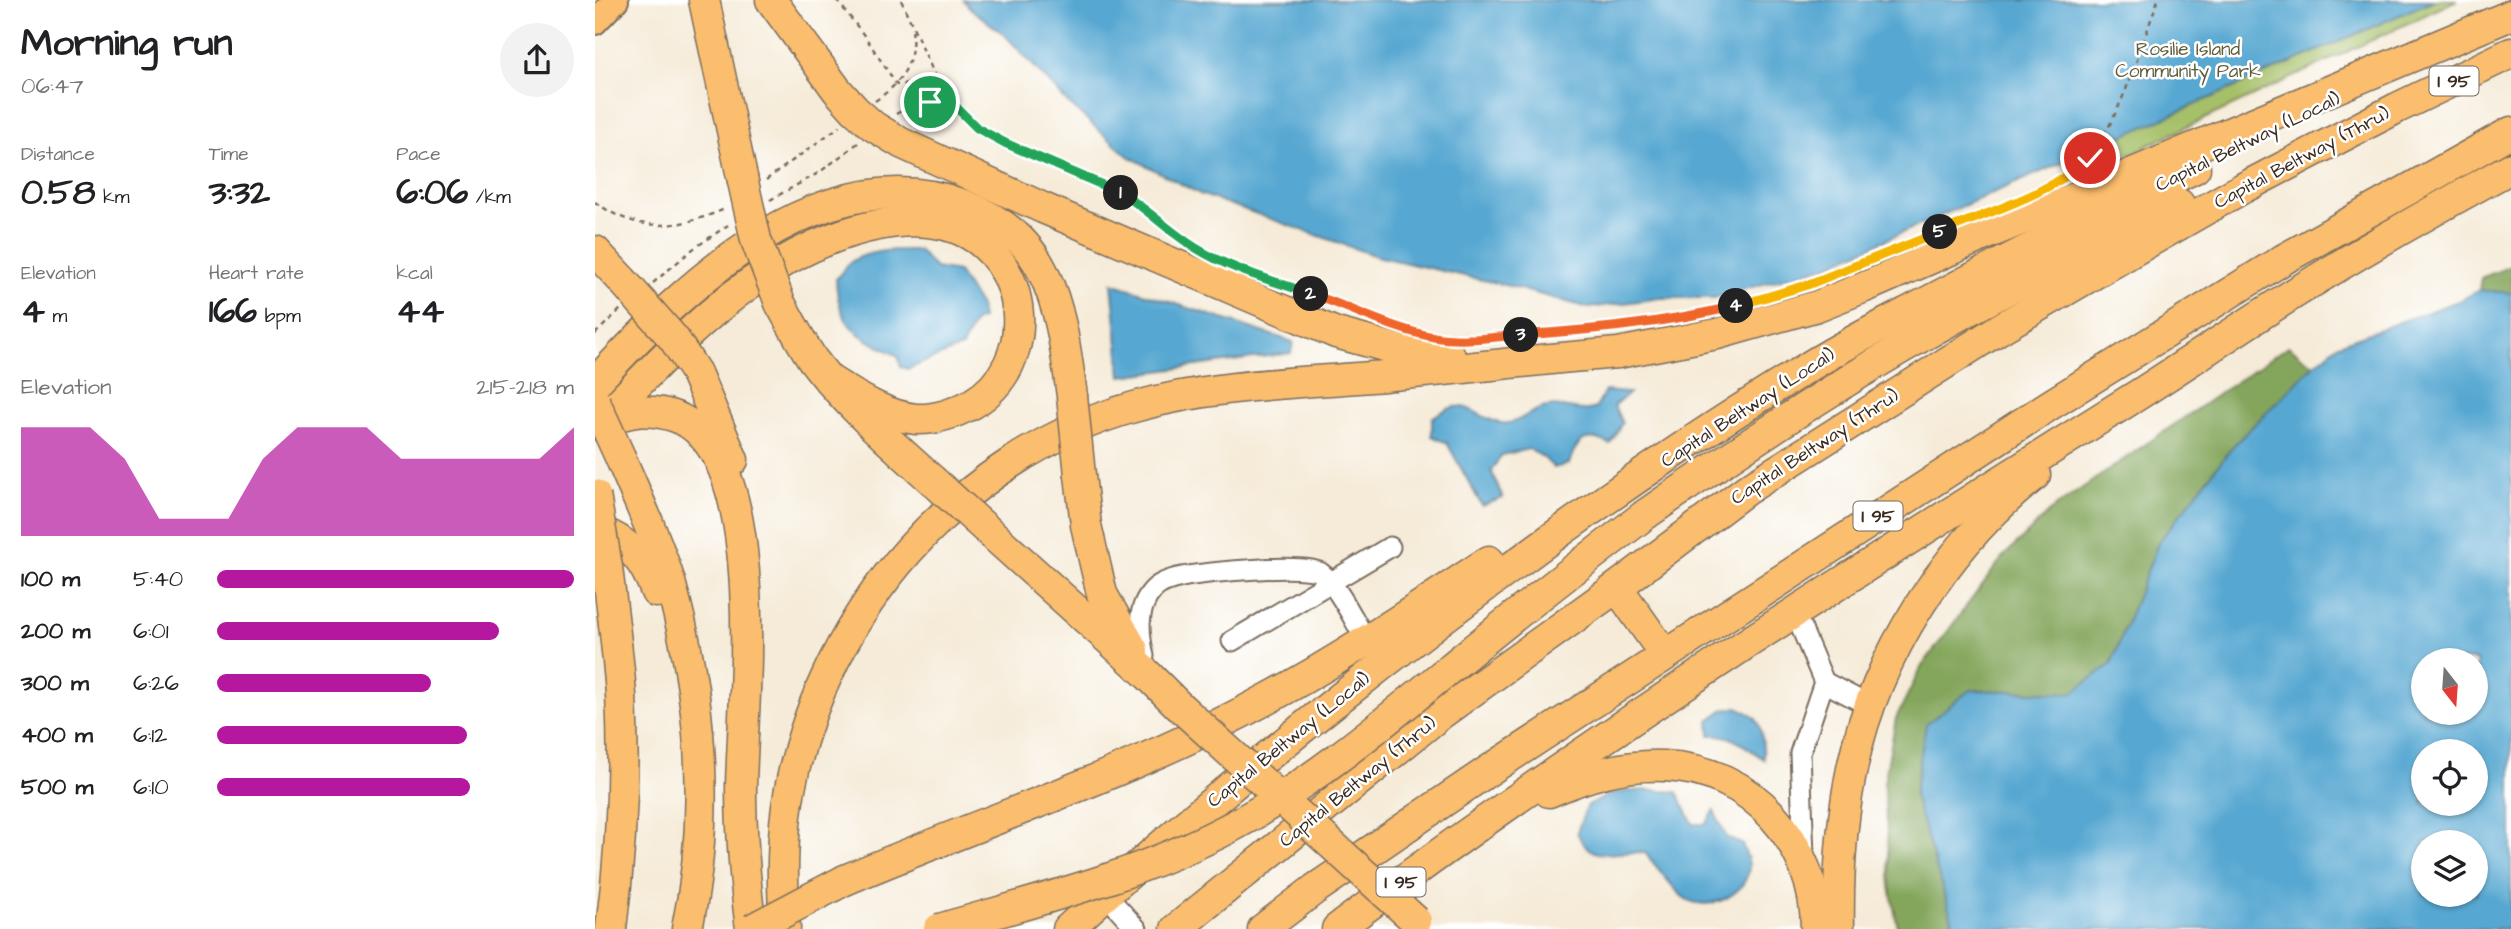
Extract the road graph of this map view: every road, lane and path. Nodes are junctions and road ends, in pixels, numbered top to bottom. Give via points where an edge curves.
1 (616, 0) edge
2 (704, 0) edge
3 (771, 0) edge
4 (837, 0) edge
5 (901, 0) edge
6 (2158, 0) edge
7 (2511, 16) edge
8 (912, 21) junction
9 (595, 22) edge
10 (2511, 53) edge
11 (897, 85) junction
12 (940, 87) junction
13 (950, 101) junction
14 (870, 104) dead end
15 (2397, 108) junction
16 (896, 114) dead end
17 (2511, 132) edge
18 (860, 141) dead end
19 (2511, 168) edge
20 (2065, 179) dead end
21 (763, 203) dead end
22 (1043, 208) junction
23 (734, 221) dead end
24 (595, 251) edge
25 (1206, 254) dead end
26 (1275, 281) dead end
27 (631, 291) junction
28 (1654, 322) dead end
29 (1395, 325) dead end
30 (595, 334) edge
31 (1458, 338) dead end
32 (1549, 358) junction
33 (595, 365) edge
34 (1806, 368) junction
35 (829, 380) junction
36 (595, 383) edge
37 (2134, 397) junction
38 (596, 419) edge
39 (595, 495) edge
40 (595, 530) edge
41 (1390, 547) dead end
42 (1331, 584) junction
43 (1617, 587) junction
44 (1795, 612) junction
45 (1366, 640) junction
46 (1232, 641) dead end
47 (1665, 655) junction
48 (1147, 674) junction
49 (1824, 682) junction
50 (1870, 706) junction
51 (1465, 835) junction
52 (1804, 863) junction
53 (1105, 894) junction
54 (1420, 925) edge
55 (611, 929) edge
56 (686, 929) edge
57 (752, 929) edge
58 (785, 929) edge
59 (939, 929) edge
60 (1068, 929) edge
61 (1137, 929) edge
62 (1176, 929) edge
63 (1263, 929) edge
64 (1337, 929) edge
65 (1816, 929) edge
66 (1839, 929) edge

1 - 9 main road
2 - 35 highway, bridge via 756,240 781,303
3 - 22 highway via 837,90 873,126
4 - 11 path
5 - 8 path
6 - 20 path via 2101,142
7 - 32 highway via 1817,306 1667,345
7 - 34 highway, Capital Beltway (Local) / I 95 via 2014,256
8 - 11 path via 910,61
8 - 12 path
10 - 15 highway, Capital Beltway (Thru) / I 95
11 - 12 path via 926,82
11 - 14 path
12 - 13 path
13 - 16 path via 913,104
13 - 25 path via 977,128 1115,190
15 - 43 highway, Capital Beltway (Thru) / I 95 via 2243,188 2001,328 1746,490
15 - 59 highway, bridge via 2237,177 2012,286 1827,393 1646,514 1351,749 1233,826 1118,876
17 - 47 highway, I 95 via 2188,317
18 - 21 path via 820,172
19 - 37 highway, I 95 via 2299,290
22 - 32 highway via 1336,333 1438,355
22 - 33 highway via 946,178 913,174 835,186 769,214 700,259
23 - 27 path
24 - 27 highway
26 - 29 path
27 - 30 path
27 - 57 highway, bridge via 696,373 742,485 759,571
28 - 31 path
32 - 58 highway via 1183,395 1086,424 1038,446 985,479 938,518 897,561 859,614 828,674 803,738 790,791 782,876
34 - 45 highway via 1616,480
34 - 53 highway, Capital Beltway (Local) / I 95 via 1573,523 1434,624
35 - 38 highway via 892,414 917,419 951,413 985,396 1013,356 1020,329 1013,283 1000,261 958,229 930,222 887,224 834,238 759,277
35 - 48 highway, bridge via 932,480
36 - 48 highway, bridge via 647,328 737,252 775,229 837,202 877,193 912,192 941,196 1000,222 1025,244 1055,302 1072,396 1086,525 1102,594
37 - 44 highway, I 95
37 - 50 highway via 2023,485 1954,558 1923,598
38 - 56 highway, bridge via 621,458 647,520 685,648 700,757 701,825 697,884
38 - 57 highway via 643,411 684,420 711,446 729,489 747,602 741,788 744,873
39 - 55 highway, bridge via 621,695 620,833
40 - 56 highway via 626,544 648,572 671,654 681,704 688,798
41 - 42 lane
42 - 45 lane
42 - 46 lane
42 - 48 lane via 1320,571 1289,567 1164,582 1146,599 1141,615 1139,635
43 - 47 highway
43 - 62 highway, Capital Beltway (Thru) / I 95 via 1442,713
44 - 49 lane
44 - 51 highway, I 95
45 - 57 highway, bridge via 1268,699 1121,769 845,880
47 - 63 highway, I 95 via 1487,771
48 - 54 highway, bridge
49 - 50 lane
49 - 52 lane via 1800,752
50 - 66 highway via 1853,762 1842,824
51 - 52 highway via 1586,777 1631,767 1665,766 1704,772 1748,795 1785,830
51 - 64 highway, I 95
52 - 65 highway
53 - 60 highway, Capital Beltway (Local) / I 95
53 - 61 lane

